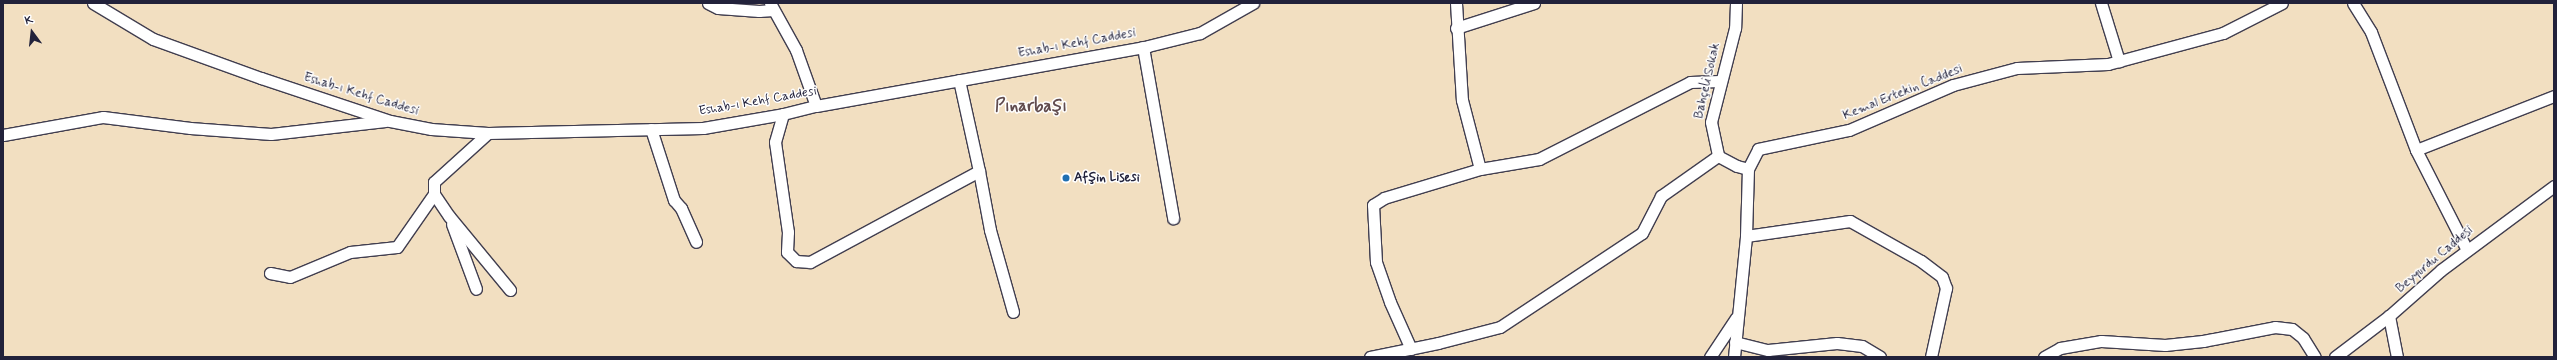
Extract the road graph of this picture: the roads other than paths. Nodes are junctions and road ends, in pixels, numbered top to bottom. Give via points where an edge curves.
1 (93, 3) edge
2 (708, 3) edge
3 (1253, 3) edge
4 (1456, 3) edge
5 (1534, 3) edge
6 (1736, 3) edge
7 (2101, 3) edge
8 (2282, 3) edge
9 (2353, 3) edge
10 (772, 6) edge
11 (1456, 28) junction
12 (1143, 46) junction
13 (2119, 61) junction
14 (959, 80) junction
15 (1720, 80) junction
16 (2554, 96) edge
17 (816, 106) junction
18 (783, 114) junction
19 (390, 121) junction
20 (651, 129) junction
21 (488, 133) junction
22 (3, 135) edge
23 (2416, 150) junction
24 (1718, 156) junction
25 (1748, 168) junction
26 (1480, 169) junction
27 (979, 171) junction
28 (2554, 186) edge
29 (434, 194) junction
30 (449, 216) junction
31 (1173, 218) dead end
32 (1746, 236) junction
33 (696, 242) dead end
34 (2467, 250) junction
35 (270, 273) dead end
36 (476, 289) dead end
37 (510, 290) dead end
38 (1013, 312) dead end
39 (1737, 316) junction
40 (2389, 316) junction
41 (1736, 342) junction
42 (1411, 349) junction
43 (1861, 352) edge
44 (1370, 357) edge
45 (1710, 357) edge
46 (1734, 357) edge
47 (1880, 357) edge
48 (1931, 357) edge
49 (2044, 357) edge
50 (2315, 357) edge
51 (2335, 357) edge
52 (2397, 357) edge

1 - 19 street, Eshab-ı Kehf Caddesi via 152,39
2 - 10 street via 718,8 759,11
3 - 12 street, Eshab-ı Kehf Caddesi via 1200,33
4 - 11 street
5 - 11 street
6 - 15 street, Bahçeli Sokak via 1735,28
7 - 13 street
8 - 13 street, Kemal Ertekin Caddesi via 2223,33
9 - 23 street via 2371,32
10 - 17 street via 796,50
11 - 26 street via 1462,100
12 - 14 street, Eshab-ı Kehf Caddesi
12 - 31 street
13 - 25 street, Kemal Ertekin Caddesi via 2108,64 2017,68 1953,85 1849,130 1758,149
14 - 17 street, Eshab-ı Kehf Caddesi
14 - 27 street
15 - 24 street, Bahçeli Sokak via 1711,122
15 - 26 street via 1690,82 1540,159
16 - 23 street
17 - 18 street, Eshab-ı Kehf Caddesi
18 - 20 street, Eshab-ı Kehf Caddesi via 703,128
18 - 27 street via 775,142 788,232 787,252 796,261 810,262
19 - 21 street, Eshab-ı Kehf Caddesi via 431,129
19 - 22 street via 271,134 190,128 103,117
20 - 21 street, Eshab-ı Kehf Caddesi
20 - 33 street via 674,200 681,208
21 - 29 street via 434,182
23 - 34 street
24 - 25 street via 1737,166
24 - 42 street via 1661,196 1642,233 1500,327
25 - 32 street, Kemal Ertekin Caddesi
26 - 42 street via 1384,198 1373,205 1376,262
27 - 38 street via 990,230
28 - 34 street, Beyyurdu Caddesi
29 - 30 street
29 - 35 street via 397,247 350,252 290,277
30 - 36 street
30 - 37 street
32 - 39 street, Kemal Ertekin Caddesi
32 - 48 street via 1850,220 1921,261 1942,277 1946,288
34 - 40 street, Beyyurdu Caddesi
39 - 41 street, Kemal Ertekin Caddesi
39 - 45 street
40 - 51 street, Beyyurdu Caddesi
40 - 52 street
41 - 43 street via 1768,350 1837,343
41 - 46 street, Kemal Ertekin Caddesi
42 - 44 street
43 - 47 street
49 - 50 street via 2060,348 2101,341 2165,345 2203,342 2275,327 2292,329 2303,338

